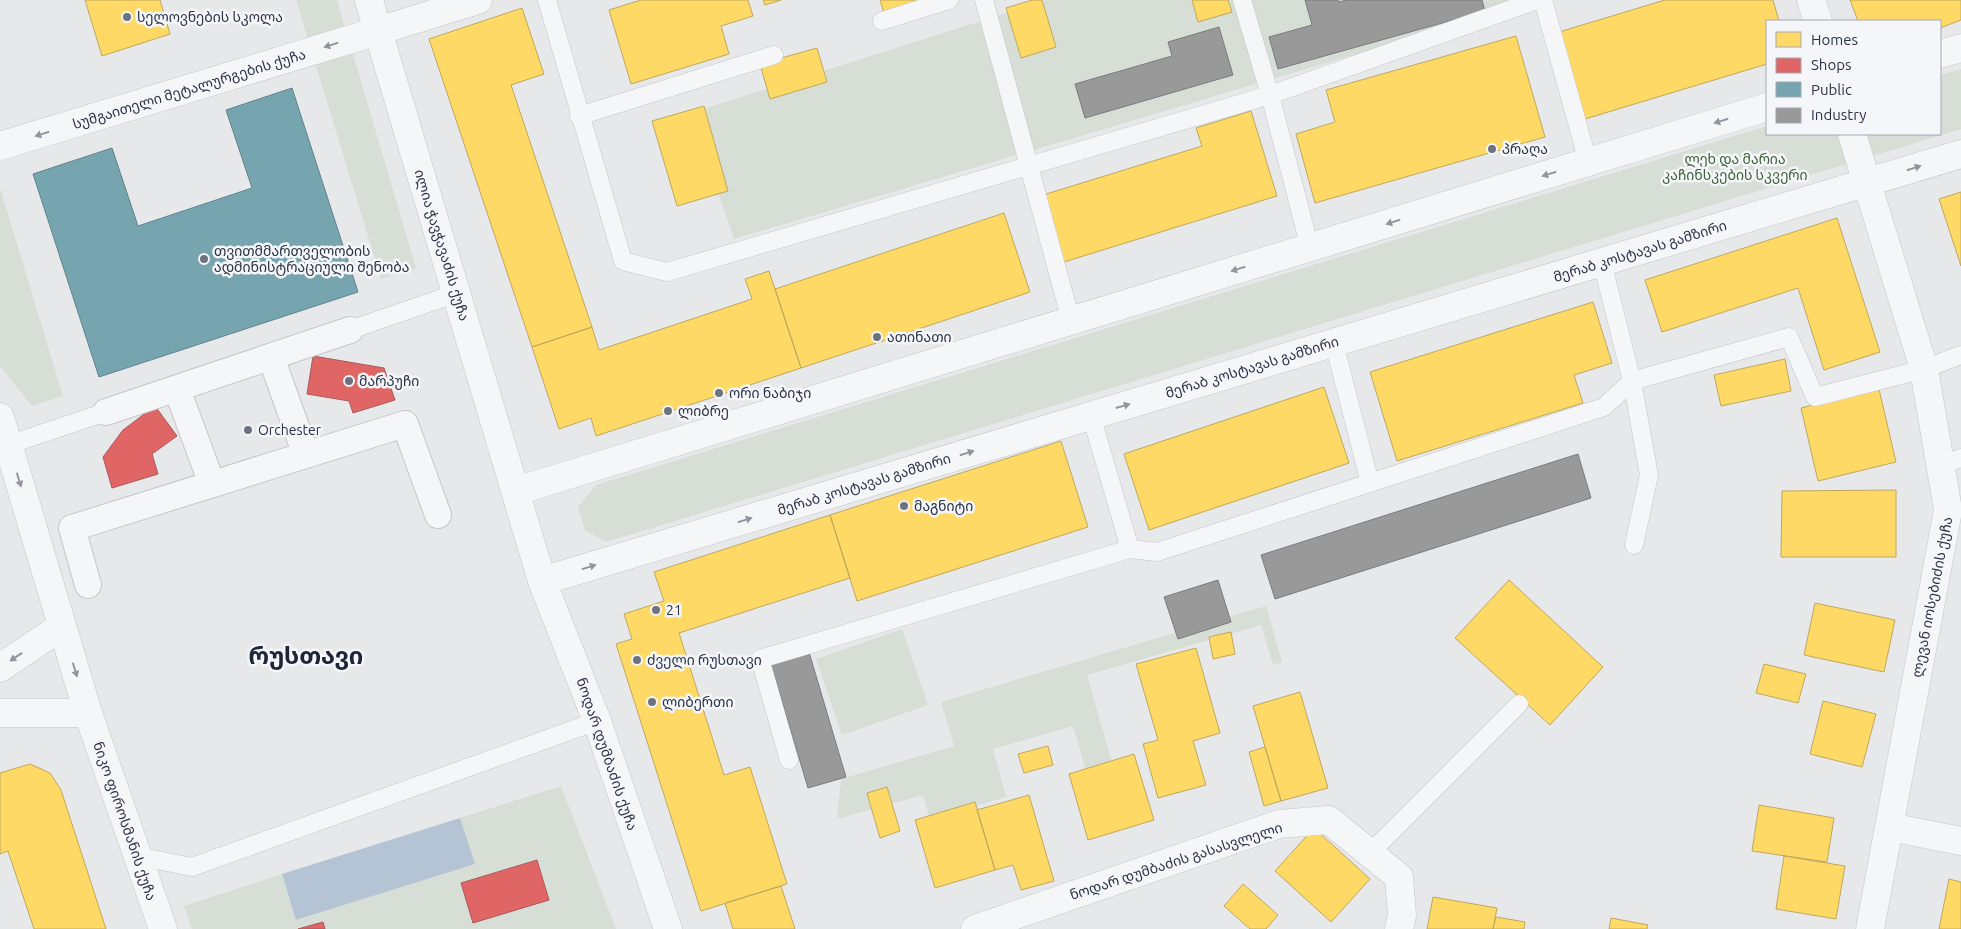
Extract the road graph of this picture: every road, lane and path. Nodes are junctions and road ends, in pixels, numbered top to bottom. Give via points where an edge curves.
1 (369, 0) edge
2 (478, 0) edge
3 (547, 0) edge
4 (949, 0) edge
5 (984, 0) edge
6 (1242, 0) edge
7 (1537, 0) edge
8 (1543, 0) edge
9 (1811, 0) edge
10 (1818, 20) edge
11 (882, 21) dead end
12 (378, 31) junction
13 (1961, 48) edge
14 (1941, 54) edge
15 (774, 55) dead end
16 (1270, 95) junction
17 (1766, 107) edge
18 (579, 116) junction
19 (1852, 135) edge
20 (0, 146) edge
21 (1961, 154) edge
22 (1588, 162) junction
23 (1029, 166) junction
24 (1867, 182) junction
25 (1310, 248) junction
26 (1602, 262) junction
27 (457, 293) junction
28 (1071, 321) junction
29 (350, 330) joint
30 (1334, 343) junction
31 (1961, 355) edge
32 (271, 357) junction
33 (1924, 370) junction
34 (1632, 382) junction
35 (176, 389) junction
36 (106, 412) joint
37 (1091, 415) junction
38 (0, 417) edge
39 (8, 445) junction
40 (306, 455) junction
41 (1951, 461) edge
42 (1370, 483) junction
43 (212, 484) junction
44 (516, 491) junction
45 (438, 515) dead end
46 (1634, 545) dead end
47 (1130, 549) junction
48 (542, 581) junction
49 (88, 586) dead end
50 (62, 626) junction
51 (0, 668) edge
52 (1519, 704) dead end
53 (0, 713) edge
54 (88, 713) junction
55 (597, 721) junction
56 (789, 760) dead end
57 (1890, 826) junction
58 (1961, 841) edge
59 (1370, 853) junction
60 (137, 856) junction
61 (163, 929) edge
62 (668, 929) edge
63 (975, 929) edge
64 (1399, 929) edge
65 (1870, 929) edge

1 - 12 street, ილია ჭავჭავაძის ქუჩა
2 - 12 street, სუმგაითელი მეტალურგების ქუჩა
3 - 18 lane
4 - 11 lane
5 - 23 lane
6 - 16 lane
7 - 16 lane
8 - 22 lane
9 - 10 street
12 -> 20 street, სუმგაითელი მეტალურგების ქუჩა
12 - 27 street, ილია ჭავჭავაძის ქუჩა
13 - 14 street
15 - 18 lane
16 - 23 lane
16 - 25 lane
17 -> 22 street
18 - 23 lane via 622,261 667,272
19 - 24 street, ლევან იოსებიძის ქუჩა
24 -> 21 street, მერაბ კოსტავას გამზირი
22 -> 25 street
23 - 28 lane
24 - 26 street, მერაბ კოსტავას გამზირი
24 - 33 street, ლევან იოსებიძის ქუჩა
25 -> 28 street
26 - 30 street, მერაბ კოსტავას გამზირი
26 - 34 lane
27 - 29 lane
27 - 44 street, ილია ჭავჭავაძის ქუჩა
28 - 44 street
29 - 32 street
37 -> 30 street, მერაბ კოსტავას გამზირი
30 - 42 lane
31 - 33 lane
32 - 35 street
32 - 40 street
33 - 34 lane via 1815,397 1789,337
33 - 41 street, ლევან იოსებიძის ქუჩა
34 - 42 lane via 1604,407
34 - 46 lane via 1649,475
35 - 36 street
35 - 43 street
36 - 39 lane
37 - 47 lane
48 -> 37 street, მერაბ კოსტავას გამზირი
38 - 39 street, ნიკო ფიროსმანის ქუჩა
39 -> 50 street, ნიკო ფიროსმანის ქუჩა
40 - 43 street
40 - 45 street via 405,424
41 - 57 street, ლევან იოსებიძის ქუჩა via 1948,510
42 - 47 lane via 1157,552
43 - 49 street via 72,528
44 - 48 street, ილია ჭავჭავაძის ქუჩა
47 - 56 lane via 760,659
48 - 55 street, ნოდარ დუმბაძის ქუჩა
50 -> 51 street
50 -> 54 street, ნიკო ფიროსმანის ქუჩა
52 - 59 lane
53 - 54 street
54 - 60 street, ნიკო ფიროსმანის ქუჩა
55 - 60 lane via 192,867
55 - 62 street, ნოდარ დუმბაძის ქუჩა
57 - 58 street
57 - 65 street, ლევან იოსებიძის ქუჩა
59 - 63 street, ნოდარ დუმბაძის გასასვლელი via 1329,820 1279,824
59 - 64 street, ნოდარ დუმბაძის გასასვლელი via 1399,877 1402,914
60 - 61 street, ნიკო ფიროსმანის ქუჩა

